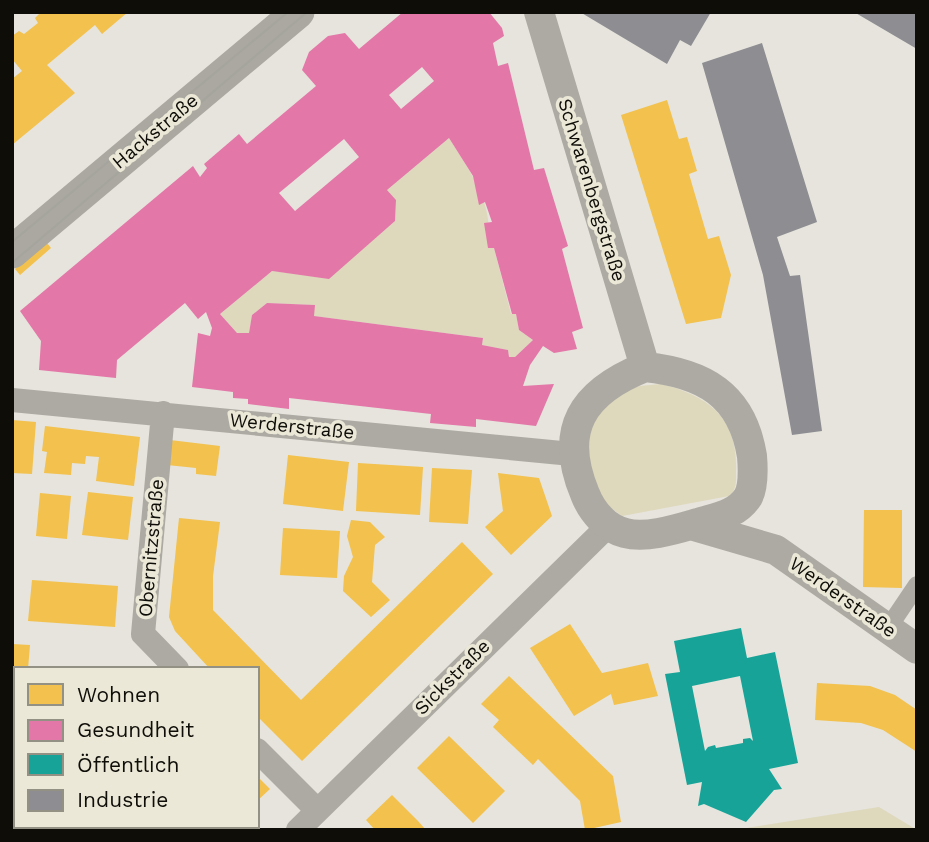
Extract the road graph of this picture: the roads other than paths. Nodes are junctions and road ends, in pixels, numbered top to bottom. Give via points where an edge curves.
1 (298, 12) edge
2 (539, 12) edge
3 (12, 252) edge
4 (645, 368) junction
5 (12, 400) edge
6 (163, 412) junction
7 (572, 454) junction
8 (749, 496) junction
9 (691, 525) junction
10 (607, 527) junction
11 (768, 547) junction
12 (917, 585) edge
13 (888, 628) junction
14 (917, 649) edge
15 (175, 667) edge
16 (259, 752) edge
17 (317, 810) junction
18 (298, 830) edge

1 - 3 main road, Hackstraße
2 - 4 street, Schwarenbergstraße
4 - 7 street via 615,379 595,398 582,415
4 - 8 street via 690,376 728,400 749,436
5 - 6 street, Werderstraße
6 - 7 street, Werderstraße
6 - 15 street, Obernitzstraße via 143,634
7 - 10 street via 588,503
8 - 9 street via 734,512
8 - 11 street
9 - 10 street via 644,535
9 - 11 street, Werderstraße
10 - 17 street, Sickstraße
11 - 13 street, Werderstraße
12 - 13 street
13 - 14 street, Werderstraße
16 - 17 street
17 - 18 street, Sickstraße

